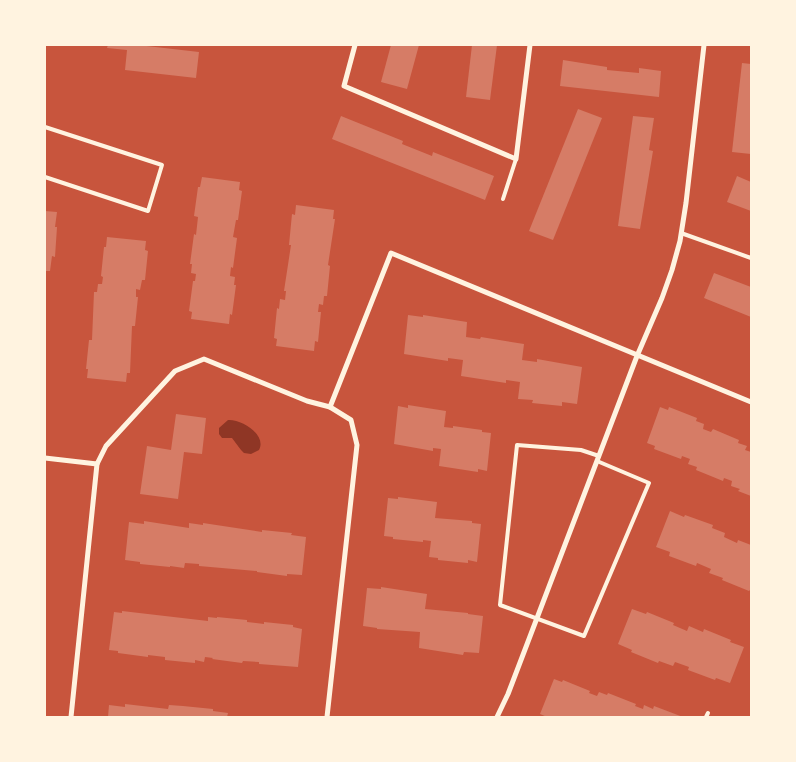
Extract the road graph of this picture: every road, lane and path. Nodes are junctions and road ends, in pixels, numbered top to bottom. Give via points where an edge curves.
1 (355, 45) edge
2 (530, 45) edge
3 (704, 45) edge
4 (45, 127) edge
5 (516, 159) junction
6 (45, 177) edge
7 (503, 199) dead end
8 (681, 233) junction
9 (751, 258) edge
10 (637, 356) junction
11 (751, 402) edge
12 (330, 407) junction
13 (45, 458) edge
14 (598, 459) junction
15 (97, 464) junction
16 (537, 618) junction
17 (71, 717) edge
18 (327, 717) edge
19 (497, 717) edge

1 - 5 street via 344,86
2 - 5 street
3 - 8 street
4 - 6 lane via 162,165 148,211
5 - 7 lane
8 - 9 lane
8 - 10 street via 662,298
10 - 11 street
10 - 12 street via 390,254
10 - 14 street
12 - 15 street via 307,401 204,359 175,371 106,446
12 - 18 street via 351,420 357,444
13 - 15 street
14 - 16 street
14 - 16 lane via 649,483 584,636
14 - 16 lane via 581,450 517,445 500,606
15 - 17 street
16 - 19 street

